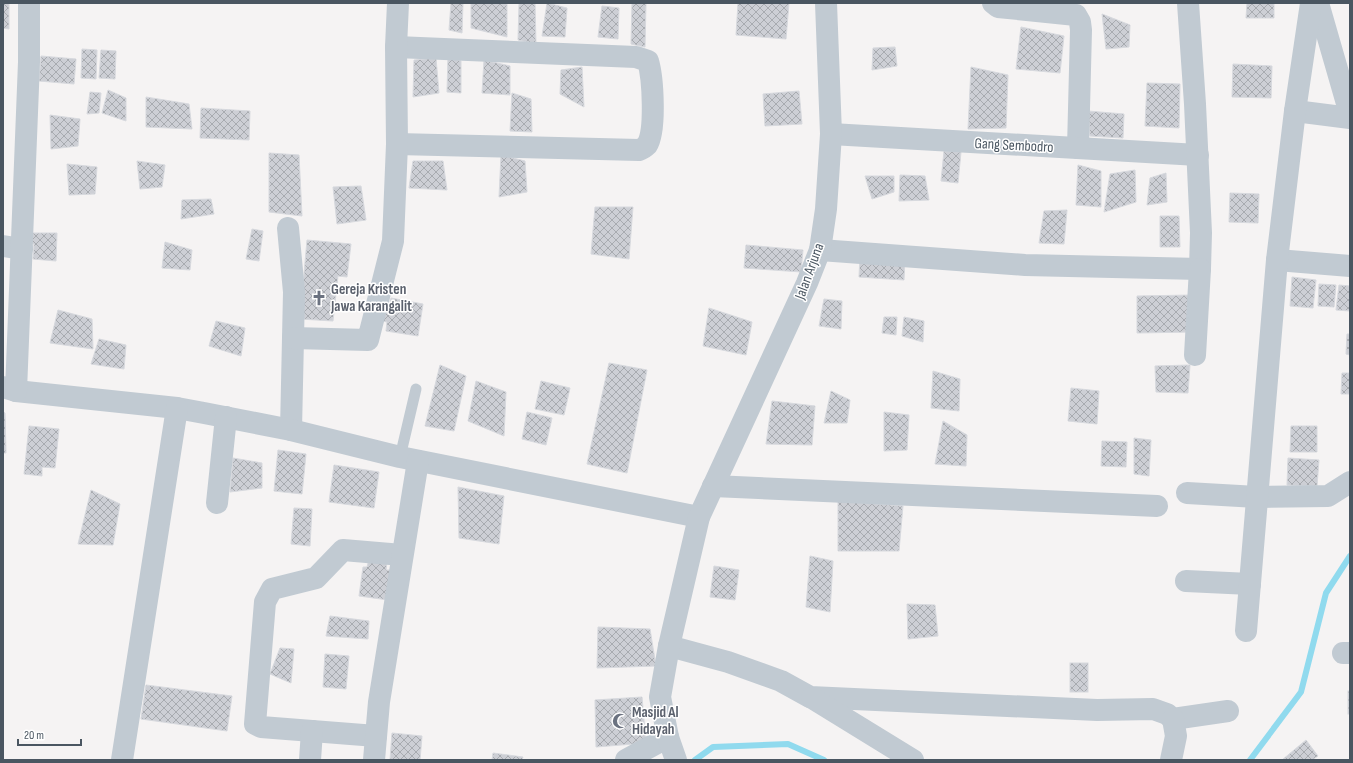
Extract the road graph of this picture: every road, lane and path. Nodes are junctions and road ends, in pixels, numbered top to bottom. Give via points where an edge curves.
1 (29, 3) edge
2 (398, 3) edge
3 (826, 3) edge
4 (993, 3) edge
5 (1188, 3) edge
6 (1311, 3) edge
7 (1318, 3) edge
8 (396, 47) junction
9 (1295, 112) junction
10 (1350, 114) edge
11 (1350, 118) edge
12 (831, 134) junction
13 (397, 144) junction
14 (1078, 148) junction
15 (1198, 155) junction
16 (288, 228) dead end
17 (13, 247) edge
18 (820, 250) junction
19 (1277, 260) junction
20 (1350, 266) edge
21 (1200, 269) junction
22 (293, 338) junction
23 (1195, 355) dead end
24 (10, 389) edge
25 (416, 389) dead end
26 (177, 408) junction
27 (226, 417) junction
28 (291, 430) junction
29 (409, 459) junction
30 (1350, 482) edge
31 (713, 486) junction
32 (1188, 493) dead end
33 (1257, 497) junction
34 (217, 503) dead end
35 (1157, 506) dead end
36 (698, 517) junction
37 (402, 555) junction
38 (1186, 581) dead end
39 (1250, 584) junction
40 (1246, 631) dead end
41 (669, 646) junction
42 (810, 697) junction
43 (1228, 711) dead end
44 (1173, 719) junction
45 (312, 731) junction
46 (376, 736) junction
47 (668, 737) junction
48 (122, 760) edge
49 (310, 760) edge
50 (374, 760) edge
51 (626, 760) edge
52 (676, 760) edge
53 (913, 760) edge
54 (1171, 760) edge

1 - 17 street via 29,62
2 - 8 street
3 - 12 street, Jalan Arjuna
4 - 14 street via 998,7 1076,15 1081,30
5 - 15 street
6 - 9 street
7 - 10 street
8 - 13 street
8 - 13 street via 636,57 648,61 653,112 650,139 646,146 639,150
9 - 11 street
9 - 19 street
12 - 14 street, Gang Sembodro
12 - 18 street, Jalan Arjuna via 826,209
13 - 22 street via 393,241 368,340
14 - 15 street, Gang Sembodro
15 - 21 street
16 - 22 street via 294,292
17 - 24 street
18 - 21 street via 1025,264
18 - 31 street, Jalan Arjuna
19 - 20 street
19 - 33 street
21 - 23 street
22 - 28 street
24 - 26 street
25 - 29 lane
26 - 27 street
26 - 48 street
27 - 28 street
27 - 34 street
28 - 29 street
29 - 36 street
29 - 37 street
30 - 33 street via 1328,496
31 - 35 street
31 - 36 street, Jalan Arjuna
32 - 33 street
33 - 39 street
36 - 41 street, Jalan Arjuna
37 - 45 street via 343,550 316,578 272,589 265,602 255,724 260,727
37 - 46 street
38 - 39 street
39 - 40 street
41 - 42 street via 735,664 781,681
41 - 47 street, Jalan Arjuna via 660,697
42 - 44 street via 1097,710 1153,709
42 - 53 street
43 - 44 street
44 - 54 street via 1176,736
45 - 46 street
45 - 49 street
46 - 50 street
47 - 51 street
47 - 52 street, Jalan Arjuna

